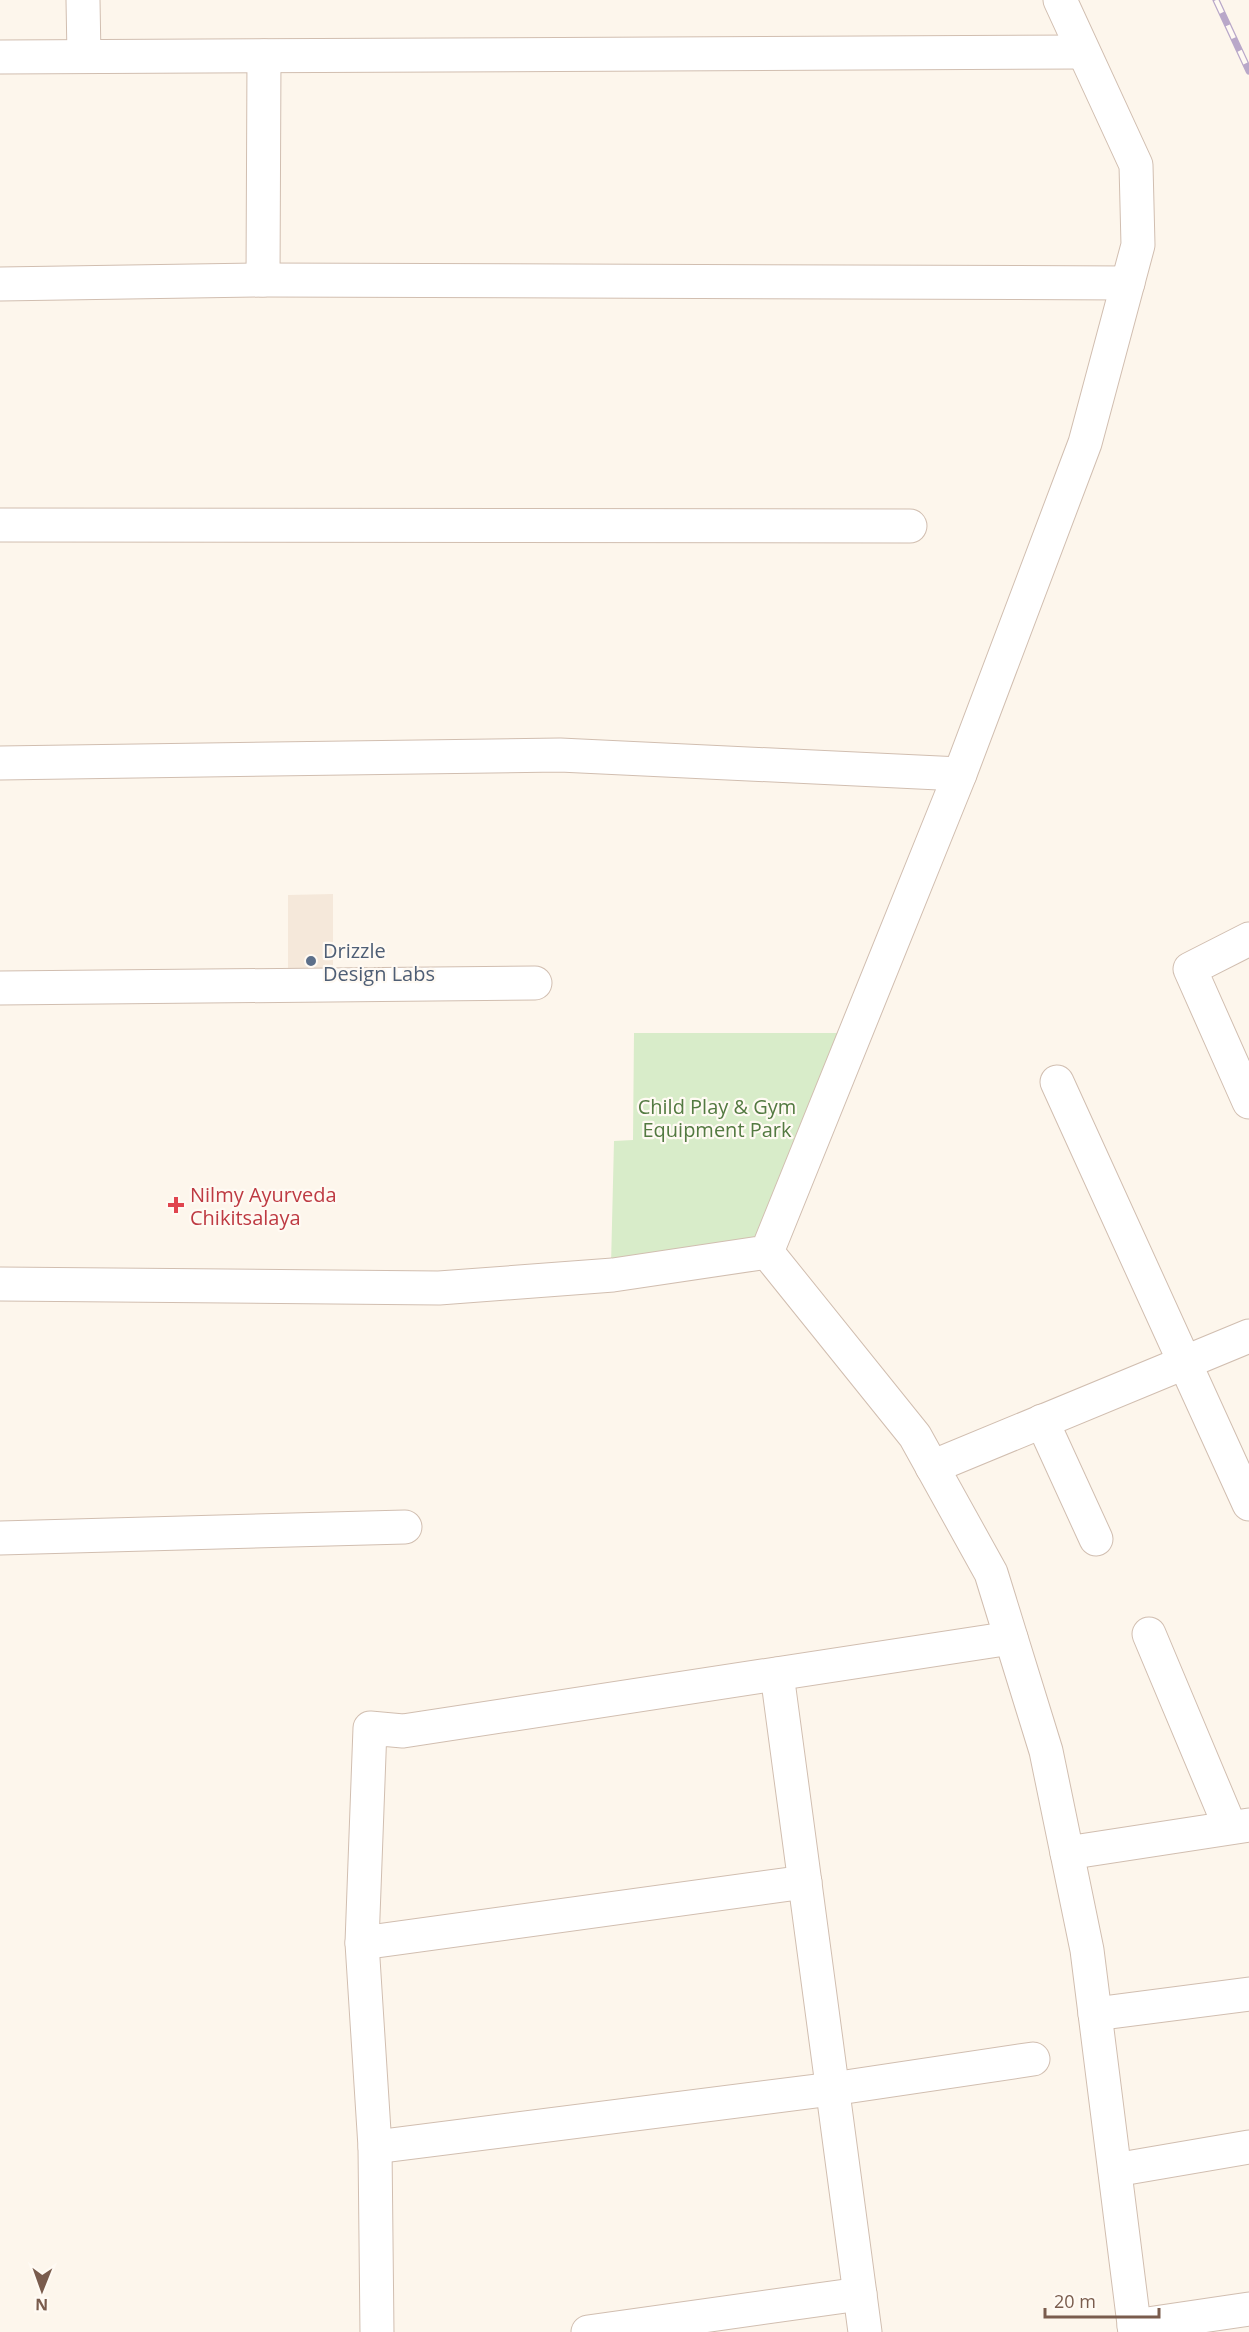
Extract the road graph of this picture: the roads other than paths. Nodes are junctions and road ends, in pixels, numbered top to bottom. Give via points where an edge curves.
1 (83, 0) edge
2 (1060, 0) edge
3 (1083, 52) junction
4 (84, 56) junction
5 (264, 56) junction
6 (0, 57) edge
7 (263, 280) junction
8 (1128, 283) junction
9 (0, 284) edge
10 (0, 525) edge
11 (910, 526) dead end
12 (0, 763) edge
13 (960, 774) junction
14 (1249, 939) edge
15 (535, 983) dead end
16 (0, 988) edge
17 (1057, 1082) dead end
18 (1249, 1102) edge
19 (767, 1252) junction
20 (0, 1284) edge
21 (1249, 1336) edge
22 (1185, 1362) junction
23 (1042, 1421) junction
24 (932, 1467) junction
25 (1249, 1504) edge
26 (405, 1527) dead end
27 (0, 1538) edge
28 (1096, 1539) dead end
29 (1149, 1634) dead end
30 (1011, 1638) junction
31 (777, 1674) junction
32 (1240, 1826) edge
33 (1067, 1853) junction
34 (805, 1882) junction
35 (362, 1943) junction
36 (1249, 1994) edge
37 (1095, 2014) junction
38 (1033, 2059) dead end
39 (832, 2089) junction
40 (375, 2147) junction
41 (1249, 2147) edge
42 (1115, 2170) junction
43 (860, 2294) junction
44 (1249, 2309) edge
45 (1135, 2329) edge
46 (378, 2332) edge
47 (588, 2332) edge
48 (865, 2332) edge

1 - 4 street
2 - 3 street
3 - 5 street
3 - 8 street via 1136,165 1138,245
4 - 5 street
4 - 6 street
5 - 7 street
7 - 8 street
7 - 9 street
8 - 13 street via 1086,442
10 - 11 street
12 - 13 street via 560,755
13 - 19 street
14 - 18 street via 1190,969
15 - 16 street
17 - 22 street
19 - 20 street via 613,1275 439,1288
19 - 24 street via 915,1436
21 - 22 street
22 - 23 street
22 - 25 street
23 - 24 street
23 - 28 street
24 - 30 street via 991,1573
26 - 27 street
29 - 32 street
30 - 31 street
30 - 33 street via 1046,1751
31 - 34 street
31 - 35 street via 403,1731 370,1728
32 - 33 street
33 - 37 street via 1087,1950
34 - 35 street
34 - 39 street
35 - 40 street
36 - 37 street
37 - 42 street
38 - 39 street
39 - 40 street
39 - 43 street
40 - 46 street
41 - 42 street
42 - 45 street
43 - 47 street
43 - 48 street
44 - 45 street

